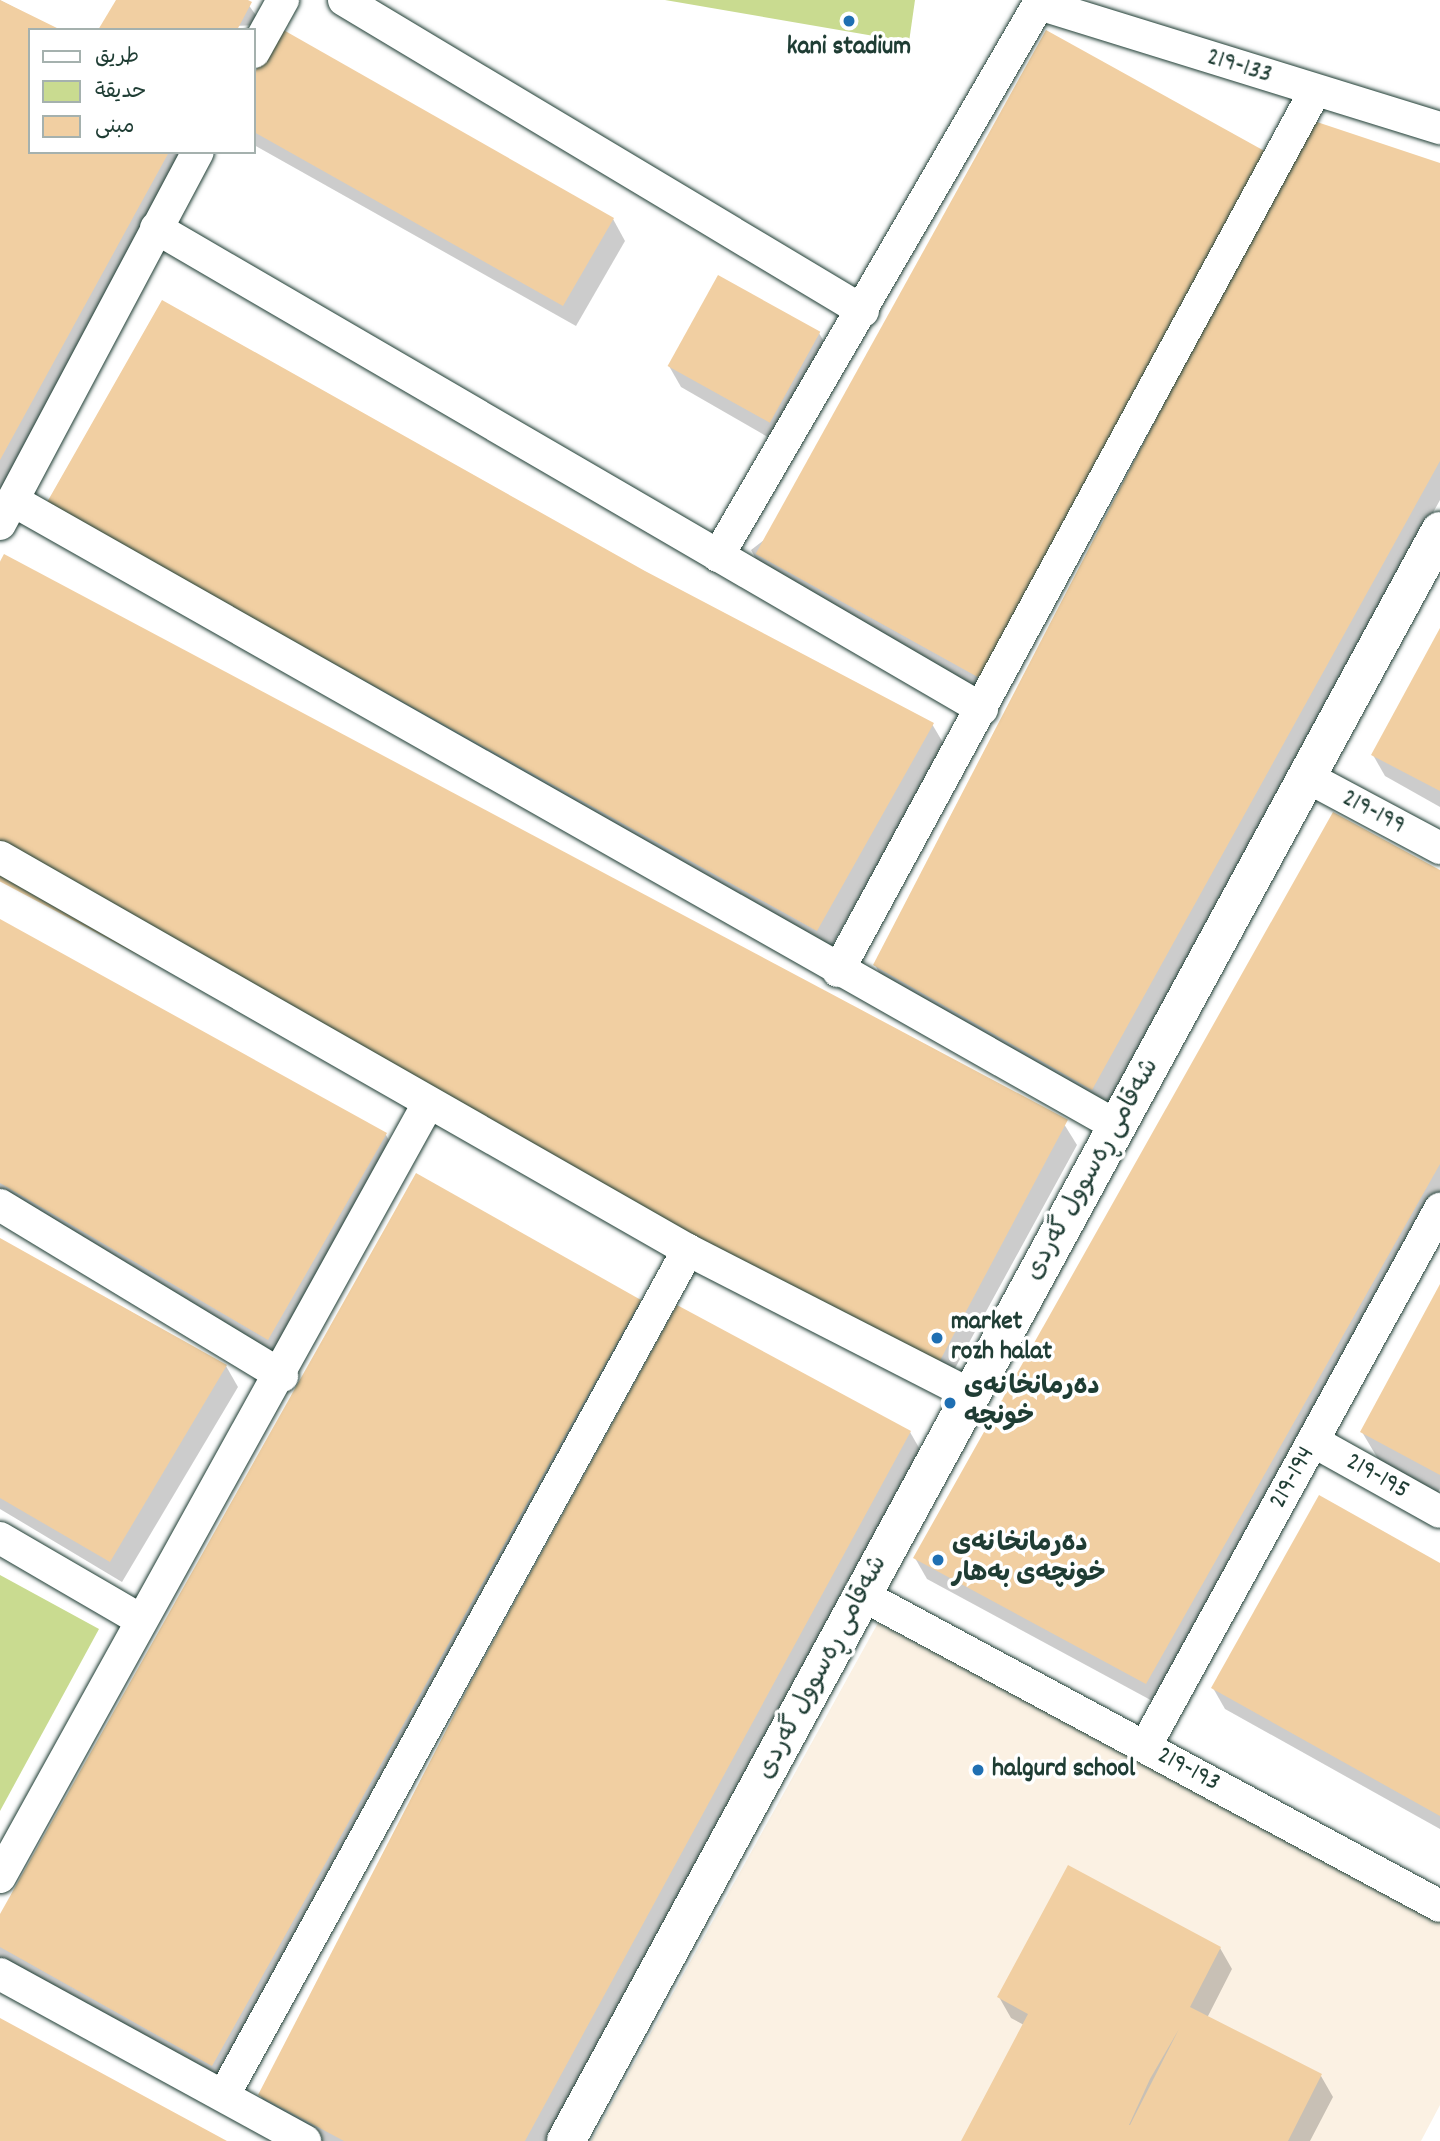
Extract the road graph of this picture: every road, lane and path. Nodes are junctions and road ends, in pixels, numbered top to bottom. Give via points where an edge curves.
1 (283, 0) edge
2 (344, 0) edge
3 (1040, 2) edge
4 (256, 48) edge
5 (1315, 91) junction
6 (1440, 128) edge
7 (197, 154) edge
8 (156, 228) junction
9 (863, 311) junction
10 (7, 512) edge
11 (1440, 531) edge
12 (718, 556) junction
13 (982, 709) junction
14 (1307, 777) junction
15 (1440, 848) edge
16 (0, 857) edge
17 (838, 971) junction
18 (428, 1104) junction
19 (1117, 1126) junction
20 (0, 1205) edge
21 (1440, 1209) edge
22 (688, 1250) junction
23 (282, 1376) junction
24 (971, 1395) junction
25 (1313, 1441) junction
26 (1440, 1512) edge
27 (0, 1538) edge
28 (862, 1595) junction
29 (139, 1619) junction
30 (1145, 1747) junction
31 (0, 1877) edge
32 (1440, 1906) edge
33 (0, 1974) edge
34 (224, 2095) junction
35 (305, 2141) edge
36 (566, 2141) edge

1 - 4 street
2 - 9 street
3 - 5 street, 219-133
3 - 9 street
5 - 6 street, 219-133
5 - 13 street
7 - 8 street
8 - 10 street
8 - 12 street
9 - 12 street
10 - 17 street
11 - 14 street, شەقامی ڕەسوول گەردی
12 - 13 street
13 - 17 street
14 - 15 street, 219-199
14 - 19 street, شەقامی ڕەسوول گەردی
16 - 18 street
17 - 19 street
18 - 22 street
18 - 23 street
19 - 24 street, شەقامی ڕەسوول گەردی
20 - 23 street
21 - 25 street, 219-194
22 - 24 street
22 - 34 street
23 - 29 street
24 - 28 street, شەقامی ڕەسوول گەردی
25 - 26 street, 219-195
25 - 30 street, 219-194
27 - 29 street
28 - 30 street, 219-193
28 - 36 street, شەقامی ڕەسوول گەردی
29 - 31 street
30 - 32 street, 219-193
33 - 34 street
34 - 35 street

